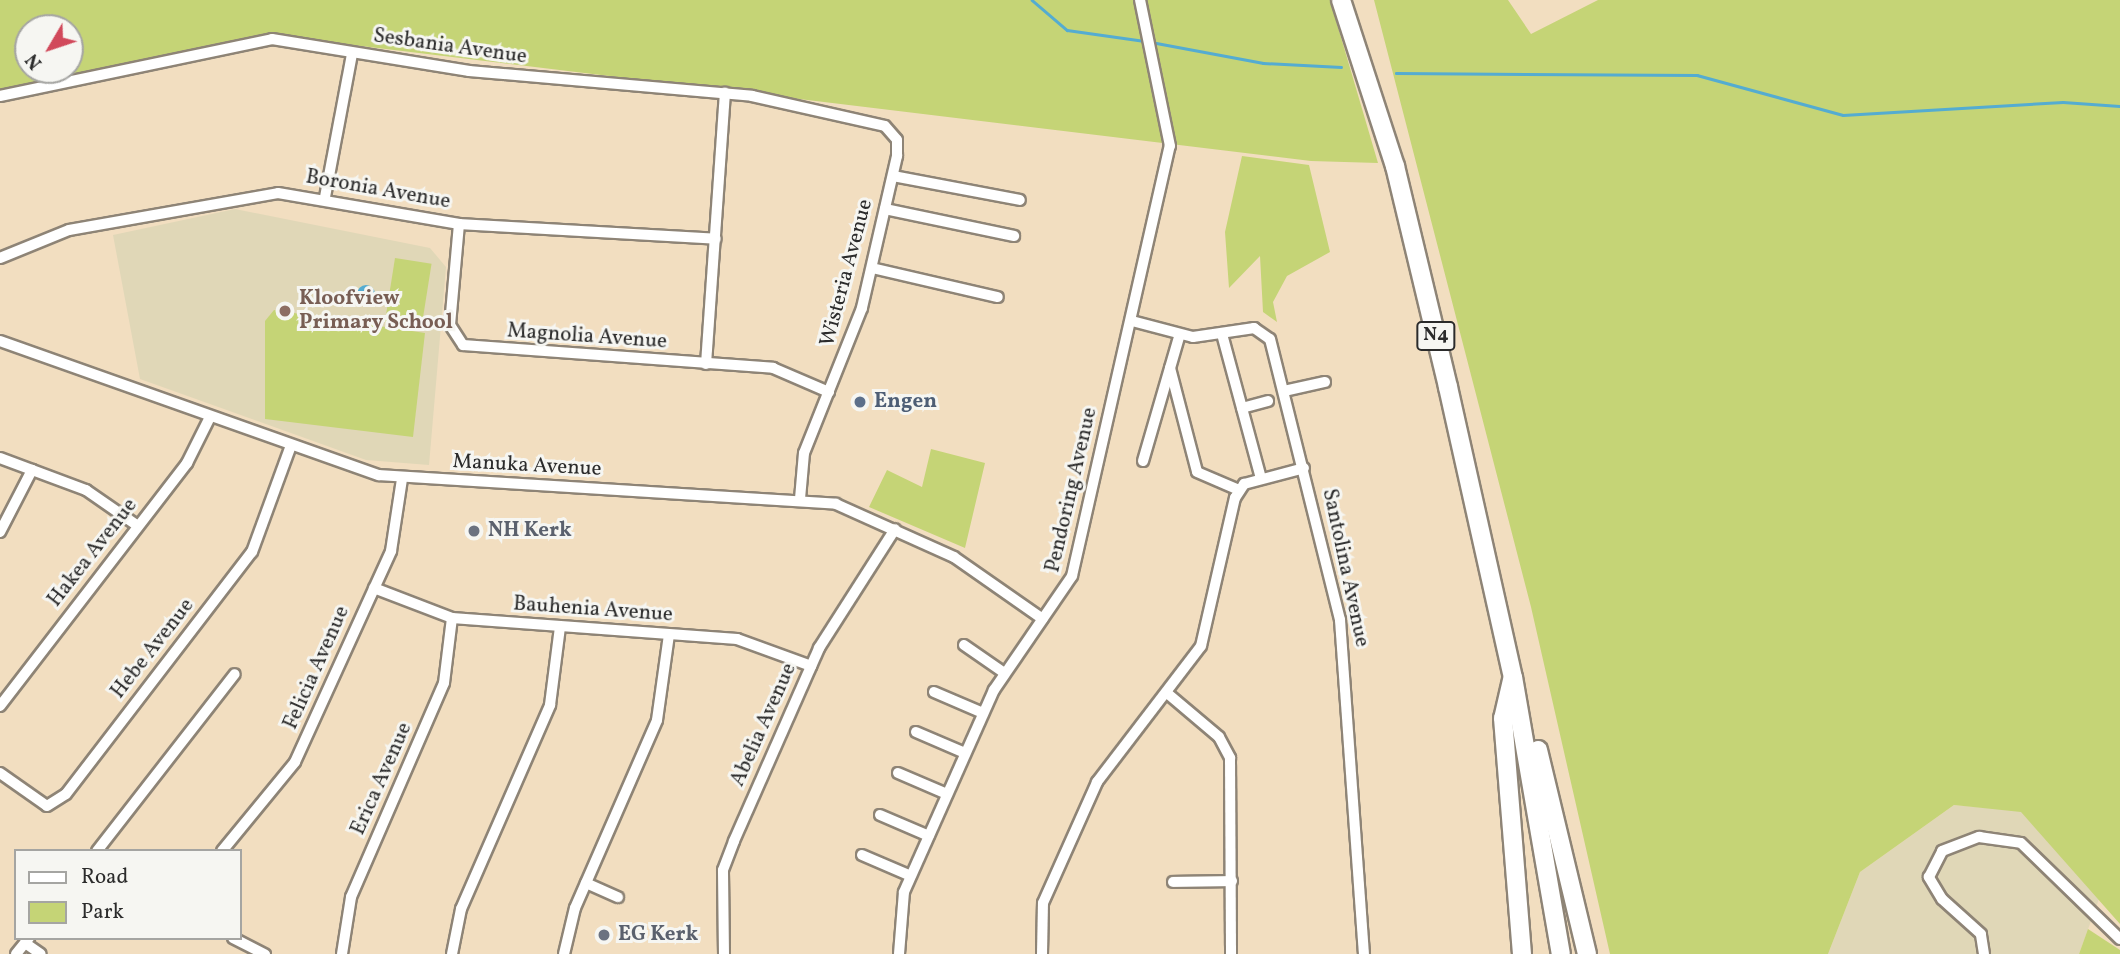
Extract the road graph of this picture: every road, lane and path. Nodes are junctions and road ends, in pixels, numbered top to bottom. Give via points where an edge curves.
1 (1140, 0) edge
2 (1340, 0) edge
3 (352, 54) junction
4 (725, 93) junction
5 (0, 96) edge
6 (895, 134) joint
7 (892, 176) junction
8 (324, 197) junction
9 (1020, 200) dead end
10 (885, 209) junction
11 (459, 224) junction
12 (1014, 236) dead end
13 (716, 239) junction
14 (0, 258) edge
15 (872, 268) junction
16 (998, 297) dead end
17 (1132, 321) junction
18 (1180, 334) junction
19 (1222, 334) junction
20 (0, 341) edge
21 (706, 364) junction
22 (1170, 368) junction
23 (1325, 382) dead end
24 (1284, 391) junction
25 (829, 392) junction
26 (1268, 401) dead end
27 (1242, 408) junction
28 (209, 419) junction
29 (290, 448) junction
30 (0, 458) edge
31 (1143, 461) dead end
32 (1304, 468) junction
33 (32, 470) junction
34 (402, 479) junction
35 (1261, 479) junction
36 (1239, 490) junction
37 (800, 499) junction
38 (138, 526) junction
39 (895, 529) junction
40 (0, 532) edge
41 (374, 588) junction
42 (452, 618) junction
43 (1044, 619) junction
44 (560, 627) junction
45 (669, 635) junction
46 (964, 645) dead end
47 (811, 666) junction
48 (1003, 672) junction
49 (235, 674) dead end
50 (1513, 677) junction
51 (934, 692) dead end
52 (1167, 693) junction
53 (0, 706) edge
54 (983, 713) junction
55 (916, 732) dead end
56 (965, 753) junction
57 (0, 773) edge
58 (898, 773) dead end
59 (947, 794) junction
60 (880, 815) dead end
61 (929, 836) junction
62 (99, 849) edge
63 (224, 849) edge
64 (862, 855) dead end
65 (911, 876) junction
66 (1232, 881) junction
67 (1173, 882) dead end
68 (586, 883) junction
69 (618, 897) dead end
70 (2120, 939) edge
71 (237, 940) edge
72 (27, 941) edge
73 (16, 954) edge
74 (41, 954) edge
75 (265, 954) edge
76 (342, 954) edge
77 (452, 954) edge
78 (564, 954) edge
79 (724, 954) edge
80 (899, 954) edge
81 (1042, 954) edge
82 (1231, 954) edge
83 (1364, 954) edge
84 (1522, 954) edge
85 (1561, 954) edge
86 (1587, 954) edge
87 (1984, 954) edge

1 - 17 street, Pendoring Avenue via 1170,146
2 - 50 highway, N4 via 1395,166
3 - 4 street, Sesbania Avenue via 558,80
3 - 5 street, Sesbania Avenue via 272,39
3 - 8 street
4 - 6 street, Sesbania Avenue via 866,119
4 - 13 street
6 - 7 street, Wisteria Avenue
7 - 9 street
7 - 10 street, Wisteria Avenue
8 - 11 street, Boronia Avenue
8 - 14 street, Boronia Avenue via 268,194 147,215 69,230
10 - 12 street
10 - 15 street, Wisteria Avenue
11 - 13 street, Boronia Avenue
11 - 21 street, Magnolia Avenue via 450,326 463,345
13 - 21 street
15 - 16 street
15 - 25 street, Wisteria Avenue
17 - 18 street, Santolina Avenue
17 - 43 street, Pendoring Avenue via 1069,586
18 - 19 street, Santolina Avenue
18 - 22 street
19 - 24 street, Santolina Avenue via 1263,330
19 - 27 street
20 - 28 street, Manuka Avenue
21 - 25 street, Magnolia Avenue via 773,368
22 - 31 street
22 - 36 street via 1197,472
23 - 24 street
24 - 32 street, Santolina Avenue
25 - 37 street, Wisteria Avenue via 804,453
26 - 27 street
27 - 35 street
28 - 29 street, Manuka Avenue
28 - 38 street, Hakea Avenue via 187,463
29 - 34 street, Manuka Avenue
29 - 57 street, Hebe Avenue via 252,552 65,794 47,806
30 - 33 street
32 - 35 street
32 - 83 street, Santolina Avenue via 1340,620
33 - 38 street via 86,490
33 - 40 street
34 - 37 street, Manuka Avenue
34 - 41 street, Felicia Avenue via 399,528
35 - 36 street
36 - 52 street via 1204,636
37 - 39 street, Manuka Avenue via 836,504
38 - 53 street, Hakea Avenue
39 - 43 street, Manuka Avenue via 954,556
39 - 47 street, Abelia Avenue
41 - 42 street, Bauhenia Avenue
41 - 63 street, Felicia Avenue via 285,781
42 - 44 street, Bauhenia Avenue
42 - 76 street, Erica Avenue via 444,683 351,897
43 - 48 street, Pendoring Avenue
44 - 45 street, Bauhenia Avenue
44 - 77 street via 550,705 461,909
45 - 47 street, Bauhenia Avenue via 757,643
45 - 68 street via 657,720
46 - 48 street
47 - 79 street, Abelia Avenue via 725,863
48 - 54 street, Pendoring Avenue
49 - 62 street
50 - 84 highway via 1503,718
50 - 85 highway, N4
50 - 86 highway via 1548,783
51 - 54 street
52 - 66 street via 1219,737 1230,758
52 - 81 street via 1097,782 1043,904
54 - 56 street, Pendoring Avenue
55 - 56 street
56 - 59 street, Pendoring Avenue
58 - 59 street
59 - 61 street, Pendoring Avenue
60 - 61 street
61 - 65 street, Pendoring Avenue
64 - 65 street
65 - 80 street, Pendoring Avenue via 902,901
66 - 67 street
66 - 82 street
68 - 69 street
68 - 78 street
70 - 87 street via 2021,842 1979,837 1942,851 1929,877 1942,899 1981,934
71 - 75 street
72 - 73 street
72 - 74 street

